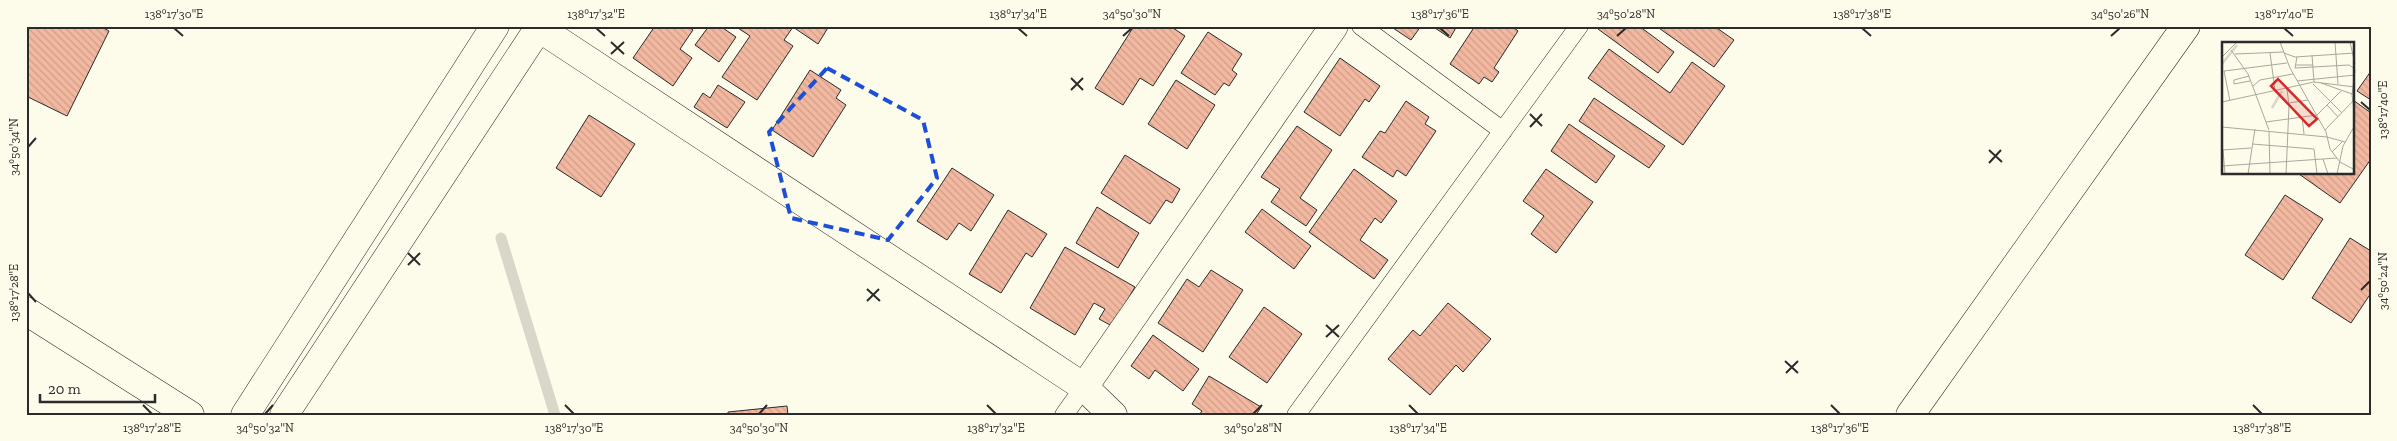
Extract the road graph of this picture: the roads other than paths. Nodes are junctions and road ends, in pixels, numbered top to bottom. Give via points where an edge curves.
1 (495, 26) edge
2 (1334, 26) edge
3 (1361, 26) edge
4 (1579, 26) edge
5 (2186, 26) edge
6 (539, 27) edge
7 (1503, 130) junction
8 (26, 312) edge
9 (1084, 387) junction
10 (1915, 413) edge
11 (190, 415) edge
12 (245, 415) edge
13 (284, 415) edge
14 (1064, 415) edge
15 (1113, 415) edge
16 (1296, 415) edge

1 - 12 street
2 - 9 street
3 - 7 lane
4 - 7 lane
5 - 10 street
6 - 9 street
6 - 13 street
7 - 16 lane
8 - 11 street
9 - 14 lane
9 - 15 street

